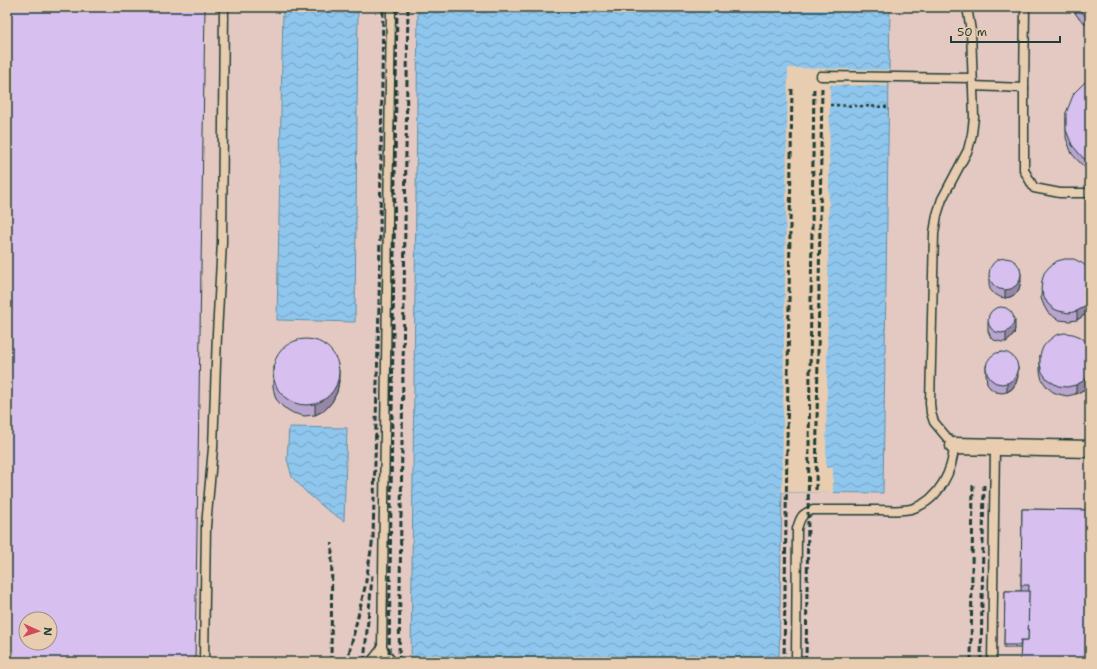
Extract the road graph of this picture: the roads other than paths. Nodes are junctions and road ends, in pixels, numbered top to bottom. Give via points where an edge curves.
1 (224, 7) edge
2 (391, 7) edge
3 (967, 7) edge
4 (1025, 7) edge
5 (821, 76) dead end
6 (973, 82) junction
7 (1024, 88) junction
8 (1090, 193) edge
9 (954, 446) junction
10 (995, 447) junction
11 (1090, 449) edge
12 (382, 648) junction
13 (204, 662) edge
14 (371, 662) edge
15 (392, 662) edge
16 (796, 662) edge
17 (992, 662) edge

1 - 13 lane via 222,242 213,448 206,526
2 - 12 lane
3 - 6 lane via 971,30
4 - 7 lane
5 - 6 lane
6 - 7 lane
6 - 9 lane via 974,117 968,150 942,199 934,232 930,403 934,422
7 - 8 lane via 1024,170 1034,188 1060,193
9 - 10 street
9 - 16 lane via 952,463 940,488 916,507 899,510 813,510 801,517 797,529
10 - 11 street
10 - 17 lane
12 - 14 lane
12 - 15 lane

